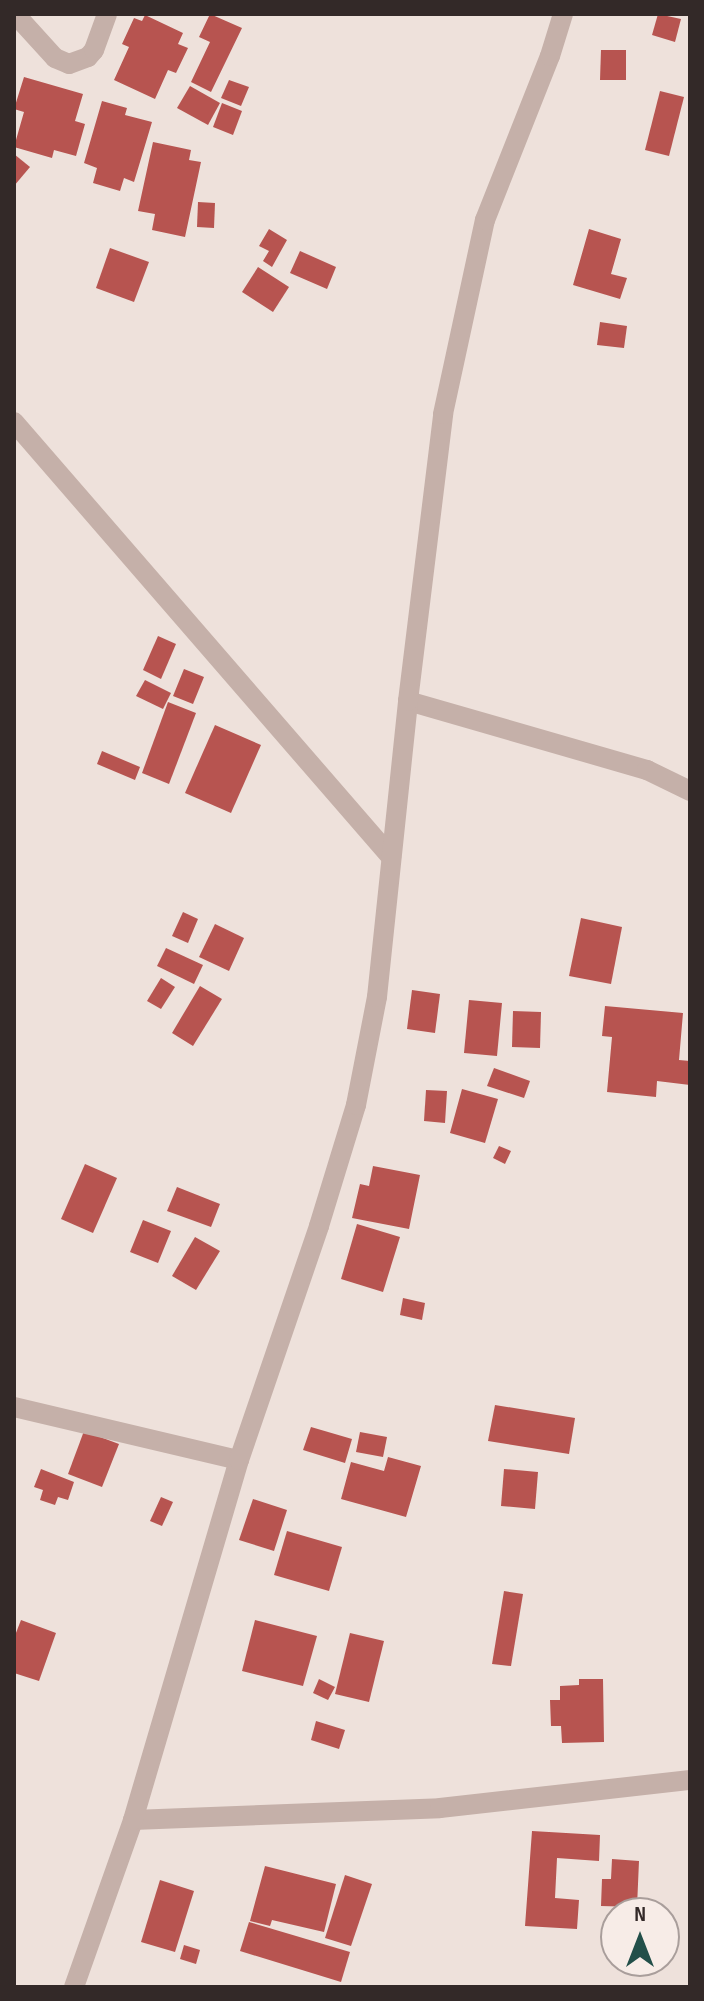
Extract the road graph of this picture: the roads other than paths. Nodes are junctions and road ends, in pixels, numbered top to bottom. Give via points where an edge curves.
1 (15, 14) edge
2 (107, 14) edge
3 (563, 14) edge
4 (14, 422) edge
5 (408, 701) junction
6 (690, 791) edge
7 (391, 857) junction
8 (14, 1407) edge
9 (239, 1460) junction
10 (690, 1780) edge
11 (133, 1820) junction
12 (74, 1987) edge

1 - 2 street via 55,58 69,64 94,50
3 - 5 street via 485,220 443,414
4 - 7 street
5 - 6 street via 647,770
5 - 7 street
7 - 9 street via 377,997 356,1105
8 - 9 street
9 - 11 street
10 - 11 street via 440,1808
11 - 12 street

